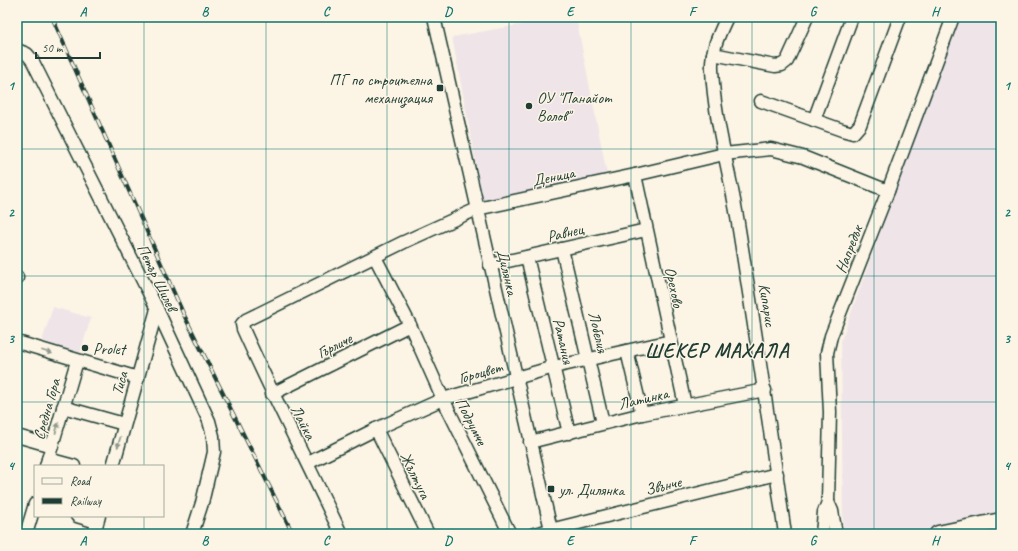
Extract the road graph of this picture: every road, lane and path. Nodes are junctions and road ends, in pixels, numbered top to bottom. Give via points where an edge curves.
1 (434, 17) edge
2 (727, 17) edge
3 (807, 17) edge
4 (852, 17) edge
5 (900, 17) edge
6 (953, 17) edge
7 (17, 50) edge
8 (713, 54) junction
9 (761, 101) dead end
10 (814, 120) junction
11 (724, 154) junction
12 (635, 175) junction
13 (888, 191) junction
14 (477, 209) junction
15 (646, 230) junction
16 (562, 249) junction
17 (375, 257) junction
18 (528, 257) junction
19 (490, 266) junction
20 (157, 310) junction
21 (242, 324) joint
22 (410, 326) junction
23 (671, 341) junction
24 (17, 342) edge
25 (627, 351) junction
26 (589, 360) junction
27 (77, 361) junction
28 (554, 367) junction
29 (138, 378) junction
30 (516, 378) junction
31 (764, 390) junction
32 (272, 394) junction
33 (443, 399) junction
34 (685, 405) junction
35 (63, 407) junction
36 (642, 414) junction
37 (603, 423) junction
38 (124, 424) junction
39 (376, 429) junction
40 (569, 433) junction
41 (17, 436) edge
42 (530, 442) junction
43 (52, 446) junction
44 (47, 462) edge
45 (308, 463) junction
46 (67, 465) edge
47 (113, 465) edge
48 (777, 474) junction
49 (828, 502) junction
50 (34, 506) edge
51 (84, 517) edge
52 (98, 519) edge
53 (1001, 521) edge
54 (24, 528) edge
55 (552, 532) edge
56 (94, 534) edge
57 (192, 534) edge
58 (341, 534) edge
59 (428, 534) edge
60 (510, 534) edge
61 (534, 534) edge
62 (785, 534) edge
63 (822, 534) edge
64 (836, 534) edge
65 (938, 534) edge

1 - 14 street, Дилянка
2 - 8 street, Кипарис via 715,41
3 - 8 street via 787,61 782,65 775,66
4 - 10 street
5 - 10 street via 860,125 853,133
6 - 13 street, Напредък
7 - 20 street, Петър Шилев via 27,54 32,60
8 - 11 street, Кипарис via 716,105
9 - 10 street
11 - 12 street, Деница
11 - 13 street, Деница via 771,149 803,157
11 - 31 street, Кипарис via 734,196
12 - 14 street, Деница
12 - 15 street, Орехово
13 - 49 street, Напредък via 831,336 827,353 830,412
14 - 17 street, Деница
14 - 19 street, Дилянка
15 - 16 street, Равнец
15 - 23 street, Орехово
16 - 18 street, Равнец
16 - 26 street, Лобелия
17 - 21 street, Деница
17 - 22 street, Подрумче
18 - 19 street, Равнец
18 - 28 street, Ратания
19 - 30 street, Дилянка
20 - 29 street, Тиса
20 - 57 street, Петър Шилев via 209,421 213,436 214,452
21 - 32 street, Лайка
22 - 32 street, Гърличе
22 - 33 street, Подрумче
23 - 25 street, Гороцвет
23 - 34 street, Орехово
24 -> 27 street
25 - 26 street, Гороцвет
25 - 36 street
26 - 28 street, Гороцвет
26 - 37 street, Лобелия
27 - 29 street
27 - 35 street, Средна Гора
28 - 30 street, Гороцвет
28 - 40 street, Ратания
29 - 38 street, Тиса
30 - 33 street, Гороцвет
30 - 42 street, Дилянка
31 - 34 street, Латинка
31 - 48 street, Кипарис
32 - 45 street, Лайка
33 - 39 street, Гороцвет
33 - 60 street, Подрумче
34 - 36 street, Латинка
35 - 38 street
43 -> 35 street, Средна Гора
36 - 37 street, Латинка
37 - 40 street, Латинка
38 -> 47 street, Тиса
39 - 45 street, Гороцвет
39 - 59 street, Жълтуга
40 - 42 street, Латинка
41 - 43 street
42 - 55 street, Дилянка
43 - 44 street, Средна Гора
44 - 46 street
45 - 58 street, Лайка
48 - 55 street, Звънче
48 - 62 street, Кипарис
49 - 63 street, Напредък via 824,512
49 - 64 street, Напредък
50 - 54 street
51 - 52 street
52 - 56 street
53 - 65 main road
55 - 61 street, Звънче

